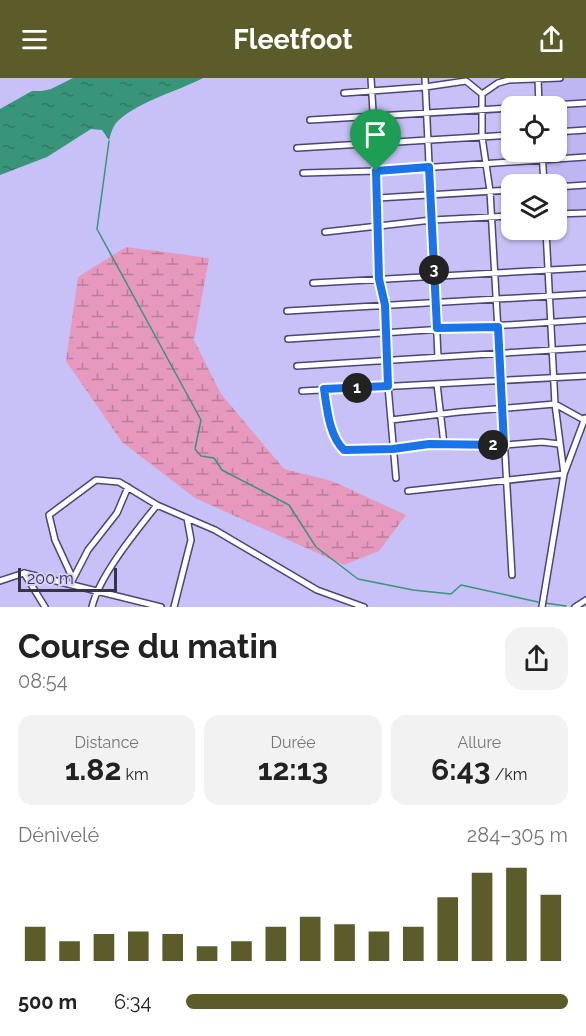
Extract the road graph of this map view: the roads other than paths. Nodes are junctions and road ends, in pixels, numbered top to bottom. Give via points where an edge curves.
1 (371, 78) edge
2 (425, 78) edge
3 (538, 78) edge
4 (560, 78) edge
5 (509, 79) edge
6 (466, 80) edge
7 (425, 87) junction
8 (372, 92) junction
9 (344, 93) dead end
10 (482, 94) junction
11 (538, 96) edge
12 (586, 103) edge
13 (567, 104) edge
14 (501, 109) edge
15 (481, 111) junction
16 (427, 114) junction
17 (375, 116) junction
18 (310, 120) dead end
19 (586, 130) edge
20 (567, 131) edge
21 (501, 136) edge
22 (482, 137) junction
23 (428, 140) junction
24 (375, 143) junction
25 (297, 148) dead end
26 (567, 158) edge
27 (586, 158) edge
28 (509, 162) edge
29 (486, 164) junction
30 (429, 167) junction
31 (376, 171) junction
32 (303, 173) dead end
33 (586, 185) edge
34 (567, 186) edge
35 (501, 190) edge
36 (490, 191) junction
37 (429, 194) junction
38 (378, 198) junction
39 (586, 213) edge
40 (567, 214) edge
41 (491, 217) junction
42 (501, 217) edge
43 (432, 220) junction
44 (378, 226) junction
45 (325, 232) dead end
46 (546, 240) edge
47 (586, 268) edge
48 (548, 270) junction
49 (494, 272) junction
50 (435, 276) junction
51 (379, 279) junction
52 (313, 283) dead end
53 (586, 294) edge
54 (549, 296) junction
55 (496, 299) junction
56 (436, 302) junction
57 (385, 305) junction
58 (287, 310) dead end
59 (586, 320) edge
60 (550, 323) junction
61 (498, 327) junction
62 (437, 328) junction
63 (386, 332) junction
64 (288, 339) dead end
65 (586, 348) edge
66 (553, 350) junction
67 (499, 353) junction
68 (438, 357) junction
69 (388, 360) junction
70 (297, 366) dead end
71 (586, 376) edge
72 (555, 377) junction
73 (501, 380) junction
74 (437, 384) junction
75 (388, 386) junction
76 (324, 389) junction
77 (302, 391) dead end
78 (555, 404) junction
79 (502, 408) junction
80 (440, 415) junction
81 (585, 418) edge
82 (391, 420) junction
83 (444, 444) junction
84 (559, 444) junction
85 (504, 445) junction
86 (393, 449) junction
87 (564, 474) junction
88 (396, 478) dead end
89 (507, 481) junction
90 (128, 488) junction
91 (408, 491) dead end
92 (157, 506) junction
93 (187, 518) junction
94 (24, 573) junction
95 (512, 575) dead end
96 (0, 581) edge
97 (72, 581) junction
98 (98, 590) junction
99 (586, 600) edge
100 (45, 607) edge
101 (92, 607) edge
102 (161, 607) edge
103 (174, 607) edge
104 (363, 607) edge
105 (542, 607) edge
106 (575, 607) edge

1 - 8 street
2 - 7 street
3 - 4 street
3 - 5 street
3 - 11 street
5 - 10 street
6 - 7 street
6 - 10 street
7 - 8 street
7 - 16 street
8 - 9 street
8 - 17 street
10 - 15 street
12 - 13 street
14 - 15 street
15 - 16 street
15 - 22 street
16 - 17 street
16 - 23 street
17 - 18 street
17 - 24 street
19 - 20 street
21 - 22 street
22 - 23 street
22 - 29 street
23 - 24 street
23 - 30 street
24 - 25 street
24 - 31 street
26 - 27 street
28 - 29 street
29 - 30 street
29 - 36 street
30 - 31 street
30 - 37 street
31 - 32 street
31 - 38 street
33 - 34 street
35 - 36 street
36 - 37 street
36 - 41 street
37 - 38 street
37 - 43 street
38 - 44 street
39 - 40 street
41 - 42 street
41 - 43 street
41 - 49 street
43 - 44 street
43 - 50 street
44 - 45 street
44 - 51 street
46 - 48 street
47 - 48 street
48 - 49 street
48 - 54 street
49 - 50 street
49 - 55 street
50 - 51 street
50 - 56 street
51 - 52 street
51 - 57 street
53 - 54 street
54 - 55 street
54 - 60 street
55 - 56 street
55 - 61 street
56 - 57 street
56 - 62 street
57 - 58 street
57 - 63 street
59 - 60 street
60 - 61 street
60 - 66 street
61 - 62 street
61 - 67 street
62 - 63 street
62 - 68 street
63 - 64 street
63 - 69 street
65 - 66 street
66 - 67 street
66 - 72 street
67 - 68 street
67 - 73 street
68 - 69 street
69 - 70 street
69 - 75 street
71 - 72 street
72 - 73 street
72 - 78 street
73 - 74 street
73 - 79 street
74 - 75 street
74 - 80 street
75 - 76 street
75 - 82 street
76 - 77 street
76 - 86 street via 337,444 344,450
78 - 79 street
78 - 81 street
78 - 84 street
79 - 80 street
79 - 85 street
80 - 82 street
80 - 83 street
81 - 87 street
82 - 86 street
83 - 85 street
83 - 86 street
84 - 85 street
84 - 87 street
85 - 89 street
86 - 88 street
87 - 89 street
87 - 105 street
89 - 91 street
89 - 95 street
90 - 92 street
90 - 97 street via 117,513 88,550
90 - 97 street via 118,482 96,480 49,515
92 - 93 street
92 - 98 street
93 - 103 street via 191,540
93 - 104 street via 248,548 317,590
94 - 96 street
94 - 97 street
94 - 100 street
97 - 98 street
98 - 101 street
98 - 102 street
99 - 106 street

